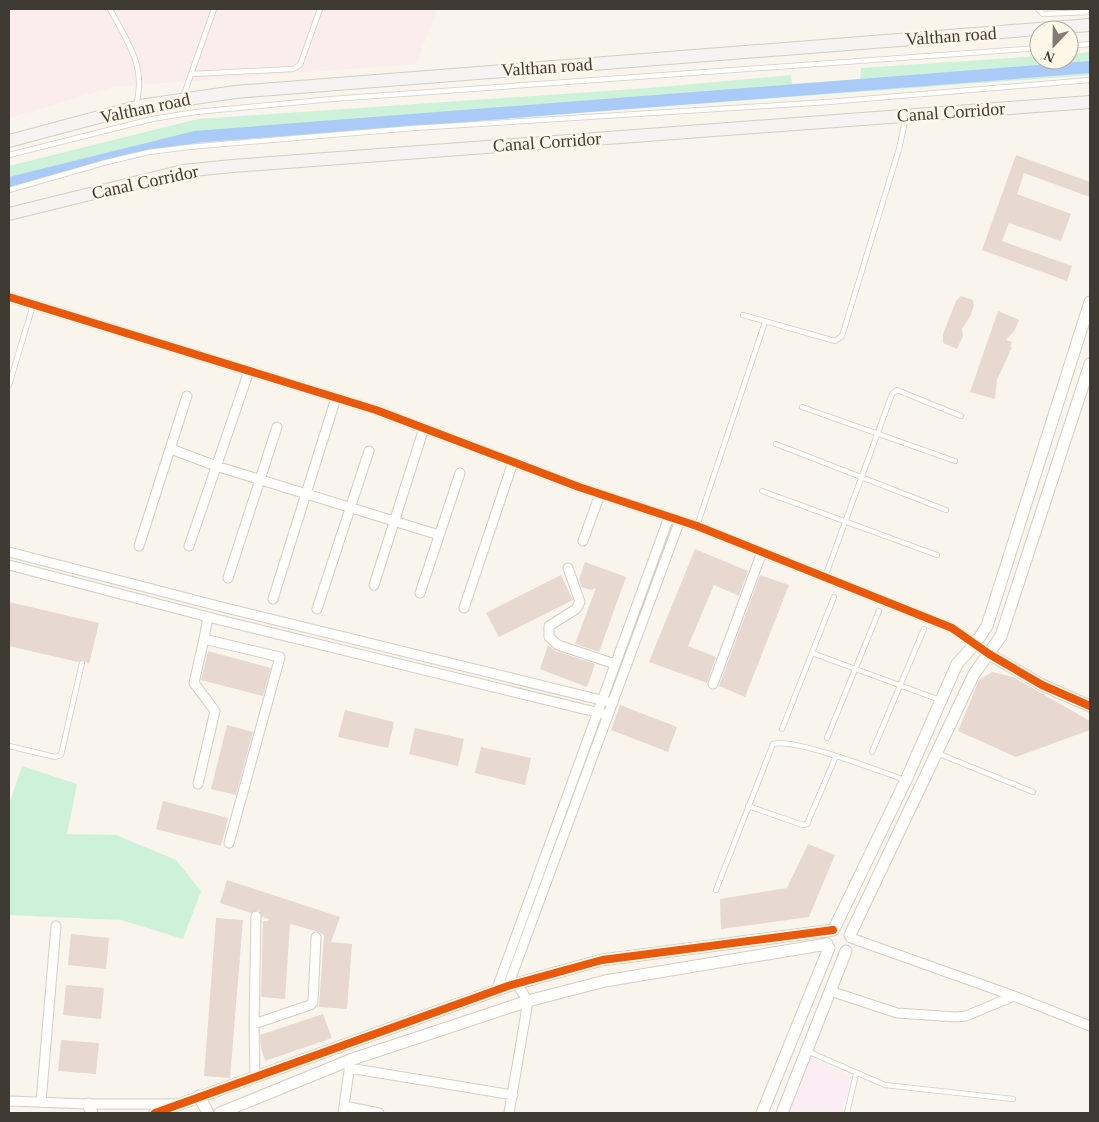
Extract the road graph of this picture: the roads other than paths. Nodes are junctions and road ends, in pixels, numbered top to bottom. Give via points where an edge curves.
1 (110, 9) edge
2 (214, 9) edge
3 (320, 9) edge
4 (1038, 9) edge
5 (1090, 12) edge
6 (1090, 25) edge
7 (1029, 49) edge
8 (192, 74) junction
9 (1090, 80) edge
10 (182, 100) junction
11 (1090, 102) edge
12 (136, 108) junction
13 (906, 116) junction
14 (9, 141) edge
15 (9, 155) edge
16 (9, 190) edge
17 (9, 214) edge
18 (9, 297) edge
19 (1090, 302) edge
20 (33, 305) junction
21 (743, 315) dead end
22 (765, 322) junction
23 (1090, 364) edge
24 (249, 371) junction
25 (9, 385) edge
26 (187, 396) dead end
27 (336, 398) junction
28 (802, 407) dead end
29 (961, 416) dead end
30 (277, 427) dead end
31 (424, 428) junction
32 (876, 432) junction
33 (776, 444) dead end
34 (171, 449) junction
35 (369, 451) dead end
36 (955, 461) dead end
37 (513, 462) junction
38 (216, 466) junction
39 (460, 473) dead end
40 (861, 476) junction
41 (262, 478) junction
42 (762, 491) dead end
43 (306, 492) junction
44 (600, 494) junction
45 (351, 506) junction
46 (946, 510) dead end
47 (669, 517) junction
48 (395, 520) junction
49 (680, 520) junction
50 (845, 521) junction
51 (697, 526) junction
52 (439, 535) junction
53 (583, 542) dead end
54 (139, 546) dead end
55 (189, 546) dead end
56 (9, 552) edge
57 (762, 552) junction
58 (936, 555) dead end
59 (9, 565) edge
60 (568, 568) dead end
61 (825, 577) junction
62 (228, 578) dead end
63 (374, 585) dead end
64 (420, 592) dead end
65 (834, 597) dead end
66 (273, 599) dead end
67 (464, 608) dead end
68 (317, 609) dead end
69 (879, 611) dead end
70 (208, 617) junction
71 (924, 629) dead end
72 (204, 639) junction
73 (975, 644) junction
74 (812, 653) junction
75 (990, 654) junction
76 (82, 663) dead end
77 (615, 664) junction
78 (855, 667) junction
79 (900, 683) junction
80 (713, 684) dead end
81 (602, 700) junction
82 (941, 700) junction
83 (613, 703) junction
84 (1090, 706) edge
85 (597, 712) junction
86 (608, 715) junction
87 (782, 729) dead end
88 (827, 738) dead end
89 (9, 746) edge
90 (872, 752) dead end
91 (936, 752) junction
92 (836, 756) junction
93 (906, 780) junction
94 (198, 784) dead end
95 (1033, 792) dead end
96 (748, 806) junction
97 (229, 843) dead end
98 (716, 890) dead end
99 (256, 916) dead end
100 (56, 926) dead end
101 (834, 929) junction
102 (316, 937) dead end
103 (851, 937) junction
104 (828, 946) junction
105 (846, 950) junction
106 (512, 985) junction
107 (496, 991) junction
108 (830, 991) junction
109 (1014, 996) junction
110 (528, 1001) junction
111 (254, 1024) junction
112 (1090, 1026) edge
113 (807, 1051) junction
114 (350, 1064) junction
115 (856, 1074) junction
116 (256, 1076) junction
117 (513, 1095) junction
118 (199, 1096) junction
119 (1013, 1099) dead end
120 (9, 1101) edge
121 (41, 1102) junction
122 (181, 1104) junction
123 (90, 1109) edge
124 (344, 1110) edge
125 (156, 1113) edge
126 (208, 1113) edge
127 (220, 1113) edge
128 (379, 1113) edge
129 (509, 1113) edge
130 (762, 1113) edge
131 (782, 1113) edge
132 (847, 1113) edge

1 - 12 lane via 139,66 141,83
2 - 8 lane
3 - 8 lane via 300,64 293,69
4 - 5 lane via 1043,14 1053,15
6 - 10 main road, Valthan road via 244,91
7 - 15 lane via 332,99 196,112 134,123
8 - 10 lane
9 - 16 lane via 190,147 149,152
10 - 12 main road, Valthan road
11 - 13 main road, Canal Corridor
12 - 14 main road, Valthan road
13 - 17 main road, Canal Corridor via 183,171
13 - 22 lane via 842,336 835,341
18 - 20 street
19 - 73 street via 987,626
20 - 24 street
20 - 25 lane
21 - 22 lane
22 - 51 lane
23 - 75 street via 1001,636
24 - 27 street
24 - 38 street
26 - 34 street
27 - 31 street
27 - 43 street
28 - 32 lane
29 - 32 lane via 896,390 888,400
30 - 41 street
31 - 37 street
31 - 48 street
32 - 36 lane
32 - 40 lane
33 - 40 lane
34 - 38 street
34 - 54 street
35 - 45 street
37 - 44 street
37 - 67 street
38 - 41 street
38 - 55 street
39 - 52 street
40 - 46 lane
40 - 50 lane
41 - 43 street
41 - 62 street
42 - 50 lane
43 - 45 street
43 - 66 street
44 - 47 street
44 - 53 street
45 - 48 street
45 - 68 street
47 - 49 street
47 - 77 street
48 - 52 street
48 - 63 street
49 - 51 street
49 - 83 street
50 - 58 lane
50 - 61 lane
51 - 57 street
52 - 64 street
56 - 81 street
57 - 61 street
57 - 80 street
59 - 70 street
60 - 77 street via 580,602 576,609 548,626 550,637 558,645
61 - 73 street via 952,628
65 - 74 lane
69 - 78 lane
70 - 72 street
70 - 85 street
71 - 79 lane
72 - 94 street via 194,683 215,711
72 - 97 street via 280,658
73 - 75 street
73 - 82 street via 958,664
74 - 78 lane
74 - 87 lane
75 - 84 street via 1042,685
75 - 91 street via 974,674
76 - 89 lane via 61,755 55,757
77 - 81 street
78 - 79 lane
78 - 88 lane
79 - 82 lane
79 - 90 lane
81 - 83 street
81 - 85 street
82 - 93 street
83 - 86 street
85 - 86 street
85 - 107 street
86 - 106 street
91 - 95 lane
91 - 103 street
92 - 93 lane
92 - 96 lane via 784,743 773,744
92 - 96 lane via 807,824
93 - 101 street
96 - 98 lane
99 - 111 street
100 - 121 street
101 - 103 street via 845,930
101 - 104 street via 827,938
101 - 106 street via 602,960
102 - 111 street via 312,1004
103 - 105 street
103 - 109 street
104 - 105 street via 835,952
104 - 110 street via 605,981
104 - 130 street
105 - 108 street
106 - 107 street
106 - 110 street
107 - 116 street
108 - 109 street via 897,1013 956,1018
108 - 113 street
109 - 112 street
110 - 114 street
110 - 117 street
111 - 116 street
113 - 115 lane
113 - 131 street
114 - 117 street
114 - 124 street
114 - 127 street
115 - 119 lane via 893,1086
115 - 132 lane
116 - 118 street
117 - 129 street
118 - 122 street
118 - 126 street
120 - 121 street
121 - 123 street
122 - 123 street
122 - 125 street
124 - 128 street

